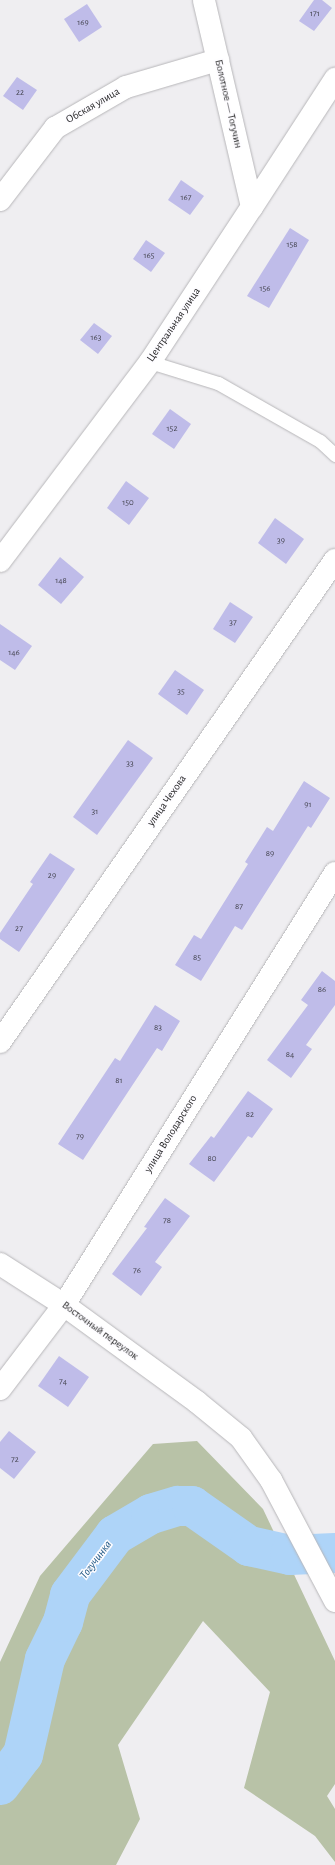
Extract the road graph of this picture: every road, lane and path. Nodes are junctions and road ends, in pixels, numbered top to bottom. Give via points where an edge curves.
1 (204, 0) edge
2 (218, 60) junction
3 (335, 79) edge
4 (0, 200) edge
5 (252, 207) junction
6 (150, 362) junction
7 (335, 455) edge
8 (335, 560) edge
9 (0, 561) edge
10 (335, 873) edge
11 (0, 1042) edge
12 (0, 1264) edge
13 (64, 1305) junction
14 (0, 1389) edge
15 (335, 1601) edge

1 - 2 street, Болотное — Тогучин
2 - 4 street, Обская улица via 126,87 55,128
2 - 5 street, Болотное — Тогучин
3 - 5 street, Центральная улица
5 - 6 street, Центральная улица
6 - 7 lane via 218,383 320,441
6 - 9 street, Центральная улица
8 - 11 street, улица Чехова
10 - 13 street, улица Володарского
12 - 13 street, Восточный переулок
13 - 14 street, улица Володарского
13 - 15 street, Восточный переулок via 197,1402 241,1438 271,1480 300,1530

